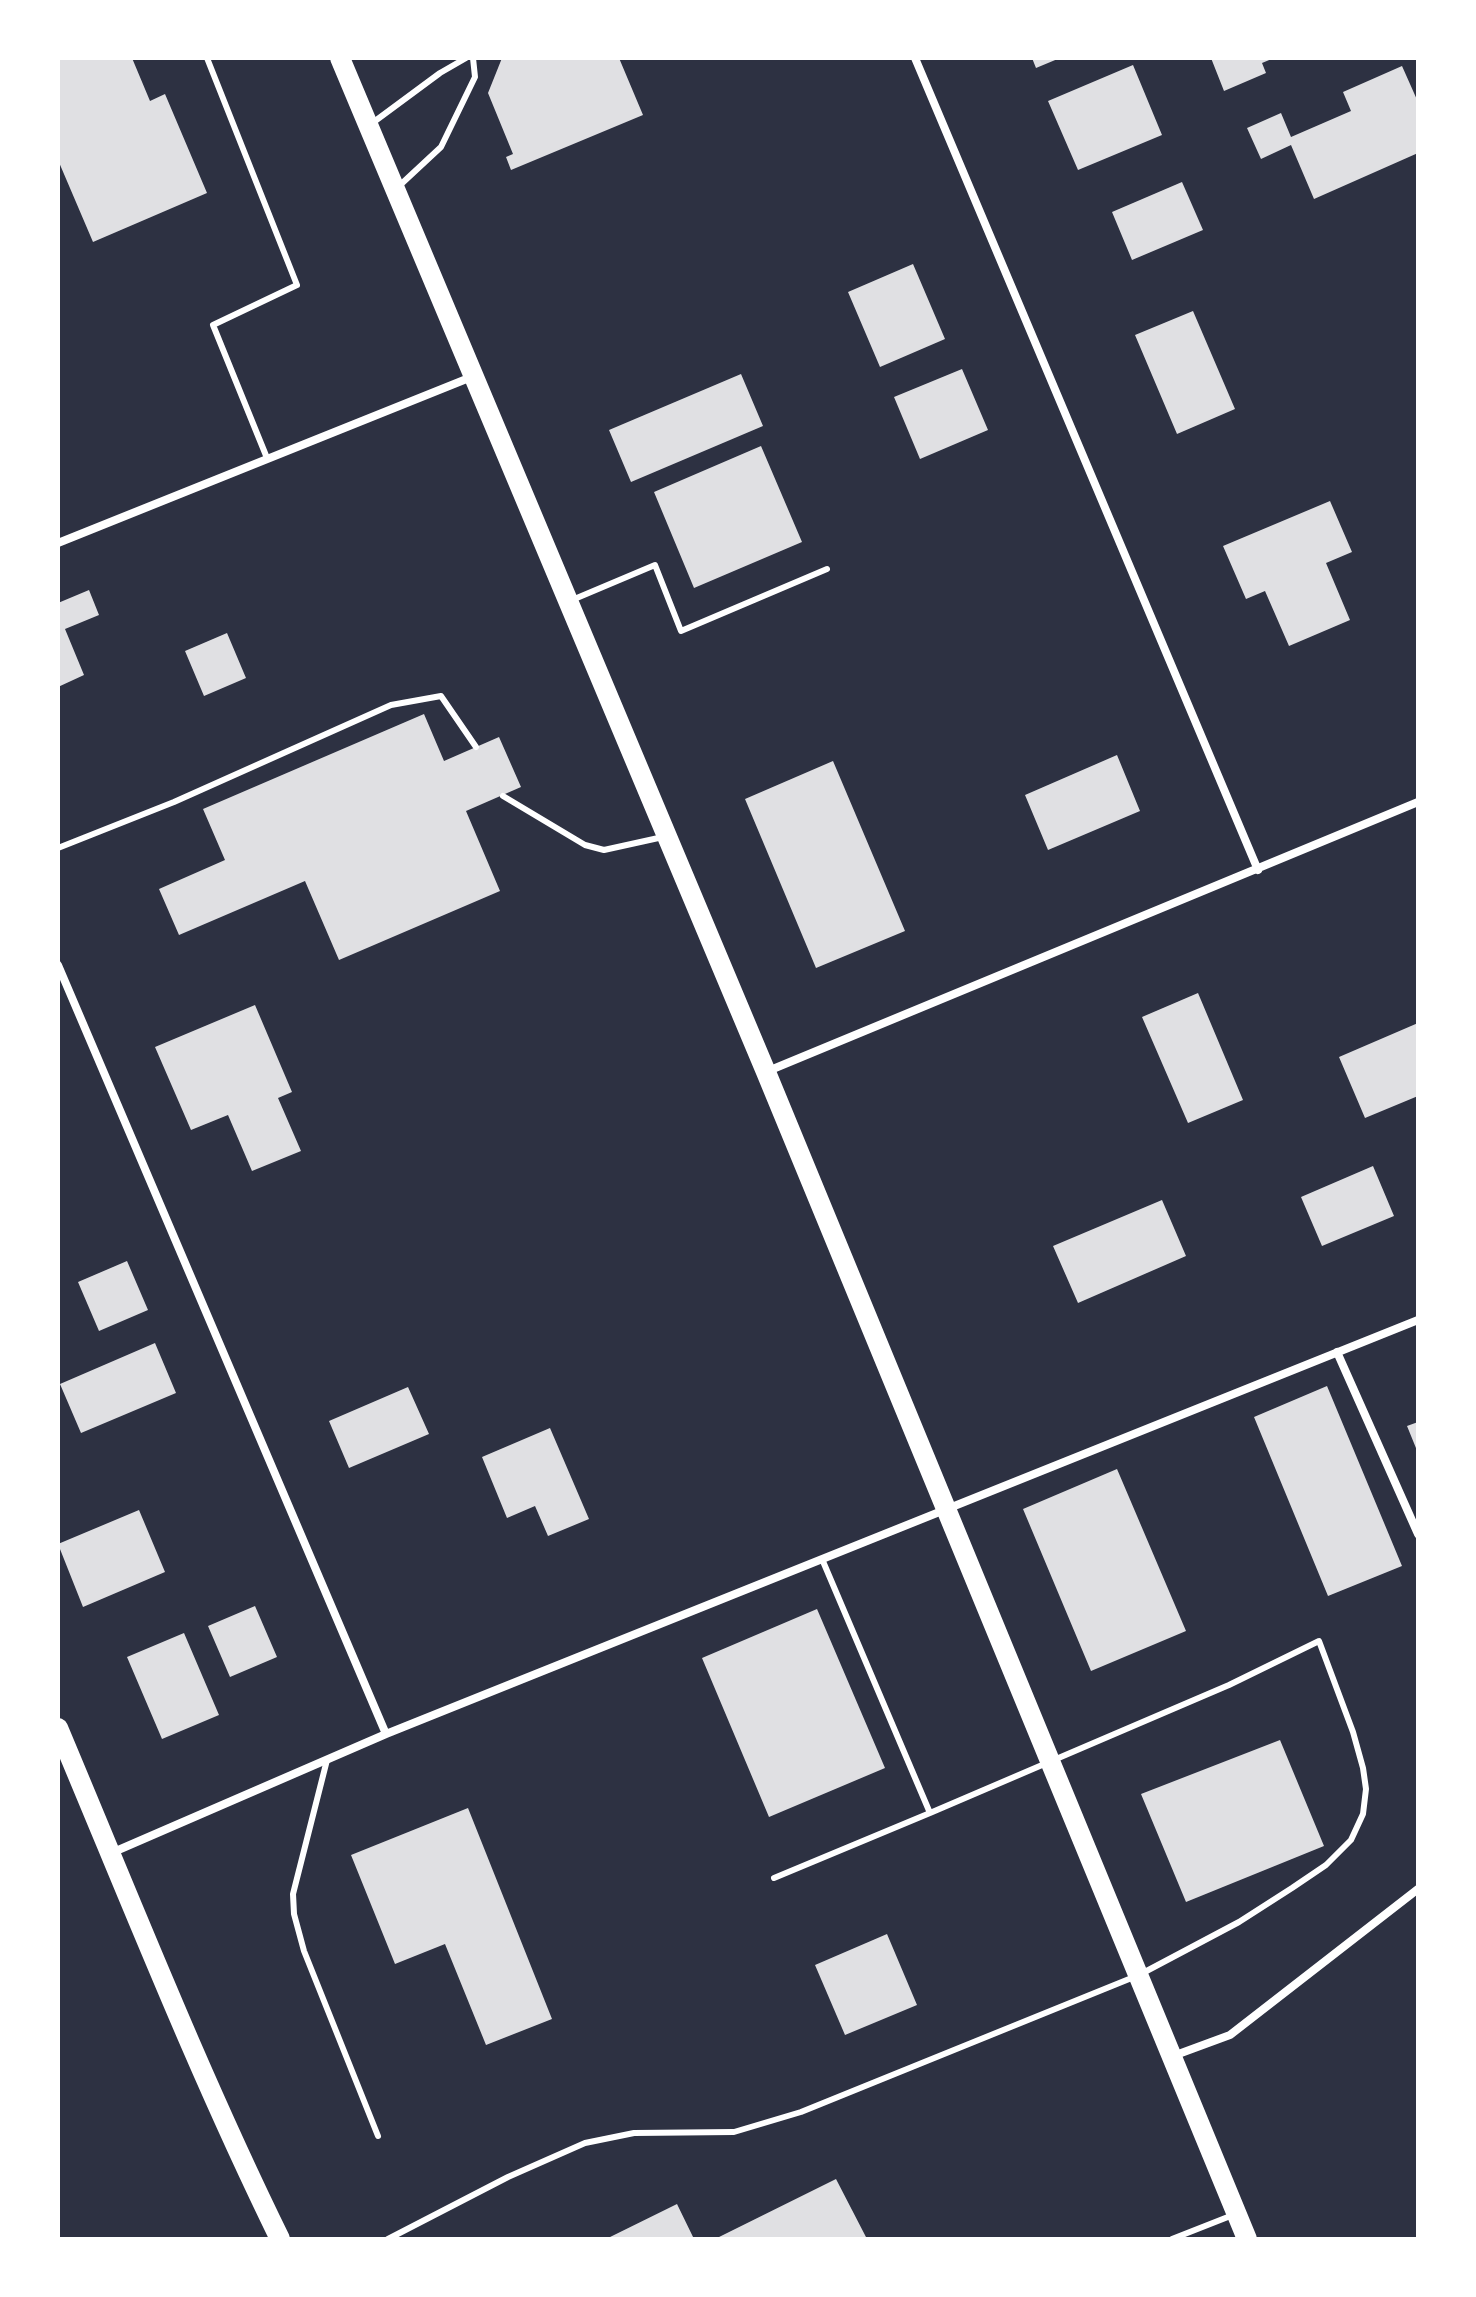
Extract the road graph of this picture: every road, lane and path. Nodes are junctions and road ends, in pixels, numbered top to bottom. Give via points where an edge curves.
1 (207, 58) edge
2 (340, 58) edge
3 (466, 58) edge
4 (473, 58) edge
5 (915, 58) edge
6 (369, 126) junction
7 (395, 189) junction
8 (475, 376) junction
9 (267, 458) junction
10 (58, 543) edge
11 (827, 569) dead end
12 (569, 602) junction
13 (476, 747) dead end
14 (503, 796) dead end
15 (1418, 802) edge
16 (668, 836) junction
17 (58, 848) edge
18 (1258, 870) junction
19 (58, 965) edge
20 (766, 1072) junction
21 (1418, 1320) edge
22 (1337, 1352) junction
23 (947, 1509) junction
24 (1418, 1534) edge
25 (822, 1559) junction
26 (386, 1734) junction
27 (60, 1738) edge
28 (327, 1760) junction
29 (1050, 1761) junction
30 (930, 1813) junction
31 (108, 1854) junction
32 (774, 1878) dead end
33 (1417, 1893) edge
34 (1139, 1975) junction
35 (1172, 2056) junction
36 (378, 2136) dead end
37 (1237, 2214) junction
38 (280, 2239) edge
39 (388, 2239) edge
40 (1172, 2239) edge
41 (1247, 2239) edge

1 - 9 lane via 297,285 213,325
2 - 6 main road
3 - 6 lane
4 - 7 lane via 475,77 441,147
5 - 18 street
6 - 7 main road
7 - 8 main road
8 - 9 street
8 - 12 main road
9 - 10 street
11 - 12 lane via 681,631 655,565
12 - 16 main road
13 - 17 lane via 441,696 391,705
14 - 16 lane via 585,845 604,850
15 - 18 street
16 - 20 main road
18 - 20 street
19 - 26 street
20 - 23 main road
21 - 22 street
22 - 23 street
22 - 24 street
23 - 25 street
23 - 29 main road
25 - 26 street
25 - 30 lane
26 - 28 street
27 - 31 main road
28 - 31 street
28 - 36 lane via 293,1894 294,1914
29 - 30 lane
29 - 34 main road
29 - 34 lane via 1319,1641 1363,1768 1363,1814 1351,1840 1326,1865 1239,1922
30 - 32 lane
31 - 38 main road
33 - 35 street via 1230,2035
34 - 35 main road
34 - 39 lane via 801,2112 734,2132 634,2133 585,2143
35 - 37 main road
37 - 40 lane
37 - 41 main road

